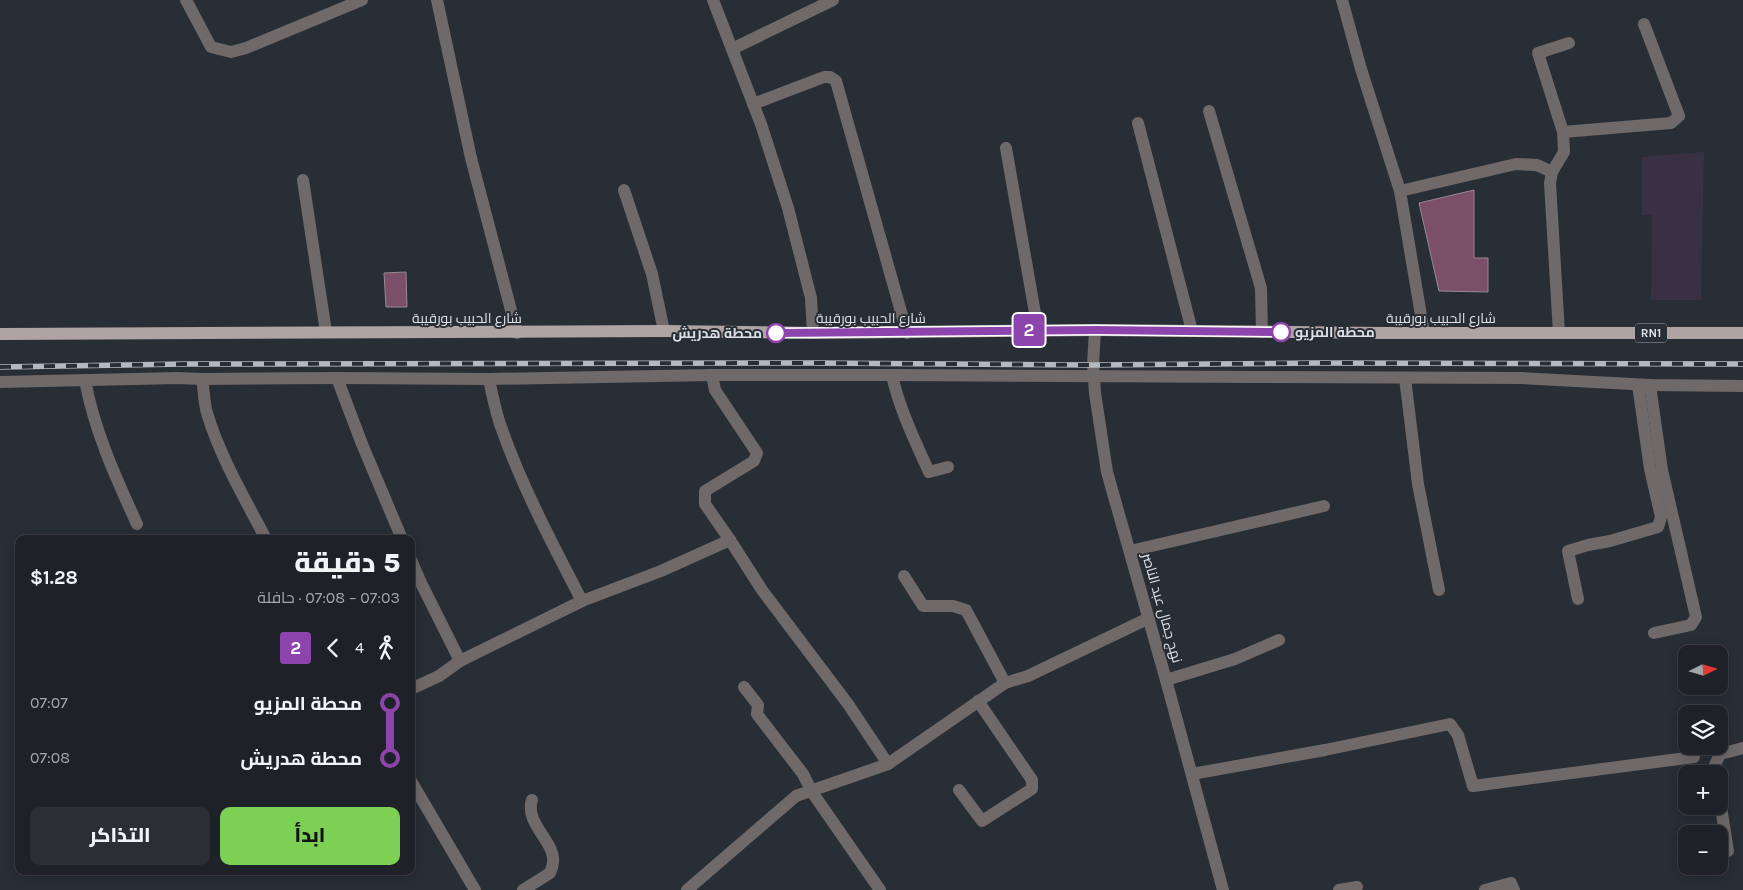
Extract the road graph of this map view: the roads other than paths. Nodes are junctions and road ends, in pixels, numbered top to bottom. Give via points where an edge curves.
1 (186, 0) edge
2 (362, 0) edge
3 (438, 0) edge
4 (713, 0) edge
5 (833, 0) edge
6 (1342, 0) edge
7 (1644, 24) dead end
8 (1569, 43) dead end
9 (732, 49) junction
10 (753, 104) junction
11 (1209, 111) dead end
12 (1138, 123) dead end
13 (1563, 132) junction
14 (1006, 148) dead end
15 (1552, 172) junction
16 (303, 180) dead end
17 (624, 190) dead end
18 (1400, 191) junction
19 (1038, 330) junction
20 (1095, 330) junction
21 (664, 331) junction
22 (1192, 331) junction
23 (326, 332) junction
24 (1262, 332) junction
25 (518, 333) junction
26 (813, 333) junction
27 (907, 333) junction
28 (1558, 333) junction
29 (1743, 333) edge
30 (0, 334) edge
31 (1424, 334) junction
32 (712, 375) junction
33 (892, 375) junction
34 (1094, 376) junction
35 (337, 378) junction
36 (1405, 378) junction
37 (202, 379) junction
38 (489, 379) junction
39 (85, 380) junction
40 (0, 382) edge
41 (1644, 385) junction
42 (1743, 386) edge
43 (948, 467) dead end
44 (1324, 506) dead end
45 (137, 524) dead end
46 (264, 535) edge
47 (400, 535) edge
48 (730, 540) junction
49 (1130, 551) junction
50 (415, 569) edge
51 (904, 576) dead end
52 (1439, 590) dead end
53 (1578, 599) dead end
54 (582, 601) junction
55 (1149, 618) junction
56 (1654, 633) dead end
57 (1279, 640) dead end
58 (460, 661) junction
59 (1166, 680) junction
60 (1005, 683) junction
61 (415, 687) edge
62 (744, 687) dead end
63 (978, 700) junction
64 (1743, 748) edge
65 (1694, 757) dead end
66 (888, 764) junction
67 (1715, 765) edge
68 (1192, 774) junction
69 (415, 788) edge
70 (959, 790) dead end
71 (812, 792) junction
72 (532, 800) dead end
73 (1357, 887) dead end
74 (475, 890) edge
75 (523, 890) edge
76 (687, 890) edge
77 (880, 890) edge
78 (1223, 890) edge
79 (1339, 890) edge
80 (1485, 890) edge
81 (1514, 890) edge

1 - 2 street via 211,48 231,52
3 - 25 street via 471,158
4 - 9 street
5 - 9 street
6 - 18 street
7 - 13 street via 1679,116 1671,123
8 - 13 street via 1538,53
9 - 10 street
10 - 26 street via 791,217 811,298
10 - 27 street via 824,77 836,81
11 - 24 street via 1261,288
12 - 22 street
13 - 15 street via 1564,152
14 - 19 street
15 - 18 street via 1537,165 1516,164
15 - 28 street
16 - 23 street
17 - 21 street via 652,274
18 - 31 street
19 - 20 main road, شارع الحبيب بورقيبة / RN1
19 - 27 main road, شارع الحبيب بورقيبة / RN1
20 - 22 main road, شارع الحبيب بورقيبة / RN1
20 - 34 street, نهج جمال عبد الناصر
21 - 25 main road, شارع الحبيب بورقيبة / RN1
21 - 26 main road, شارع الحبيب بورقيبة / RN1
22 - 24 main road, شارع الحبيب بورقيبة / RN1
23 - 25 main road, شارع الحبيب بورقيبة / RN1
23 - 30 main road, شارع الحبيب بورقيبة / RN1
24 - 31 main road, شارع الحبيب بورقيبة / RN1
26 - 27 main road, شارع الحبيب بورقيبة / RN1
28 - 29 main road, شارع الحبيب بورقيبة / RN1
28 - 31 main road, شارع الحبيب بورقيبة / RN1
32 - 33 street
32 - 38 street
32 - 48 street via 715,390 757,453 754,461 706,491 705,504
33 - 34 street
33 - 43 street via 929,472
34 - 36 street
34 - 49 street, نهج جمال عبد الناصر via 1107,472
35 - 37 street
35 - 38 street
35 - 47 street
36 - 41 street via 1521,378
36 - 52 street via 1418,484
37 - 39 street
37 - 46 street via 207,412 216,438
38 - 54 street via 515,463
39 - 40 street
39 - 45 street via 90,406 119,486
41 - 42 street
41 - 53 street via 1650,469 1661,517 1658,527 1568,551
41 - 56 street via 1696,617 1691,625
44 - 49 street
48 - 54 street
48 - 66 street via 762,590 848,704
49 - 55 street, نهج جمال عبد الناصر
50 - 58 street
51 - 60 street via 923,606 953,606 966,610
54 - 58 street
55 - 59 street, نهج جمال عبد الناصر
55 - 60 street via 1028,676
57 - 59 street via 1235,659
58 - 61 street
59 - 68 street, نهج جمال عبد الناصر
60 - 63 street
62 - 71 street via 758,705 757,714 803,774
63 - 66 street
63 - 70 street via 1032,780 1032,789 982,821
64 - 67 street via 1720,754
65 - 68 street via 1473,786 1458,735 1450,724
66 - 71 street
68 - 78 street, نهج جمال عبد الناصر
69 - 74 street
71 - 76 street via 796,796
71 - 77 street
72 - 75 street via 533,820 554,861 550,874
73 - 79 street
80 - 81 street via 1512,883

